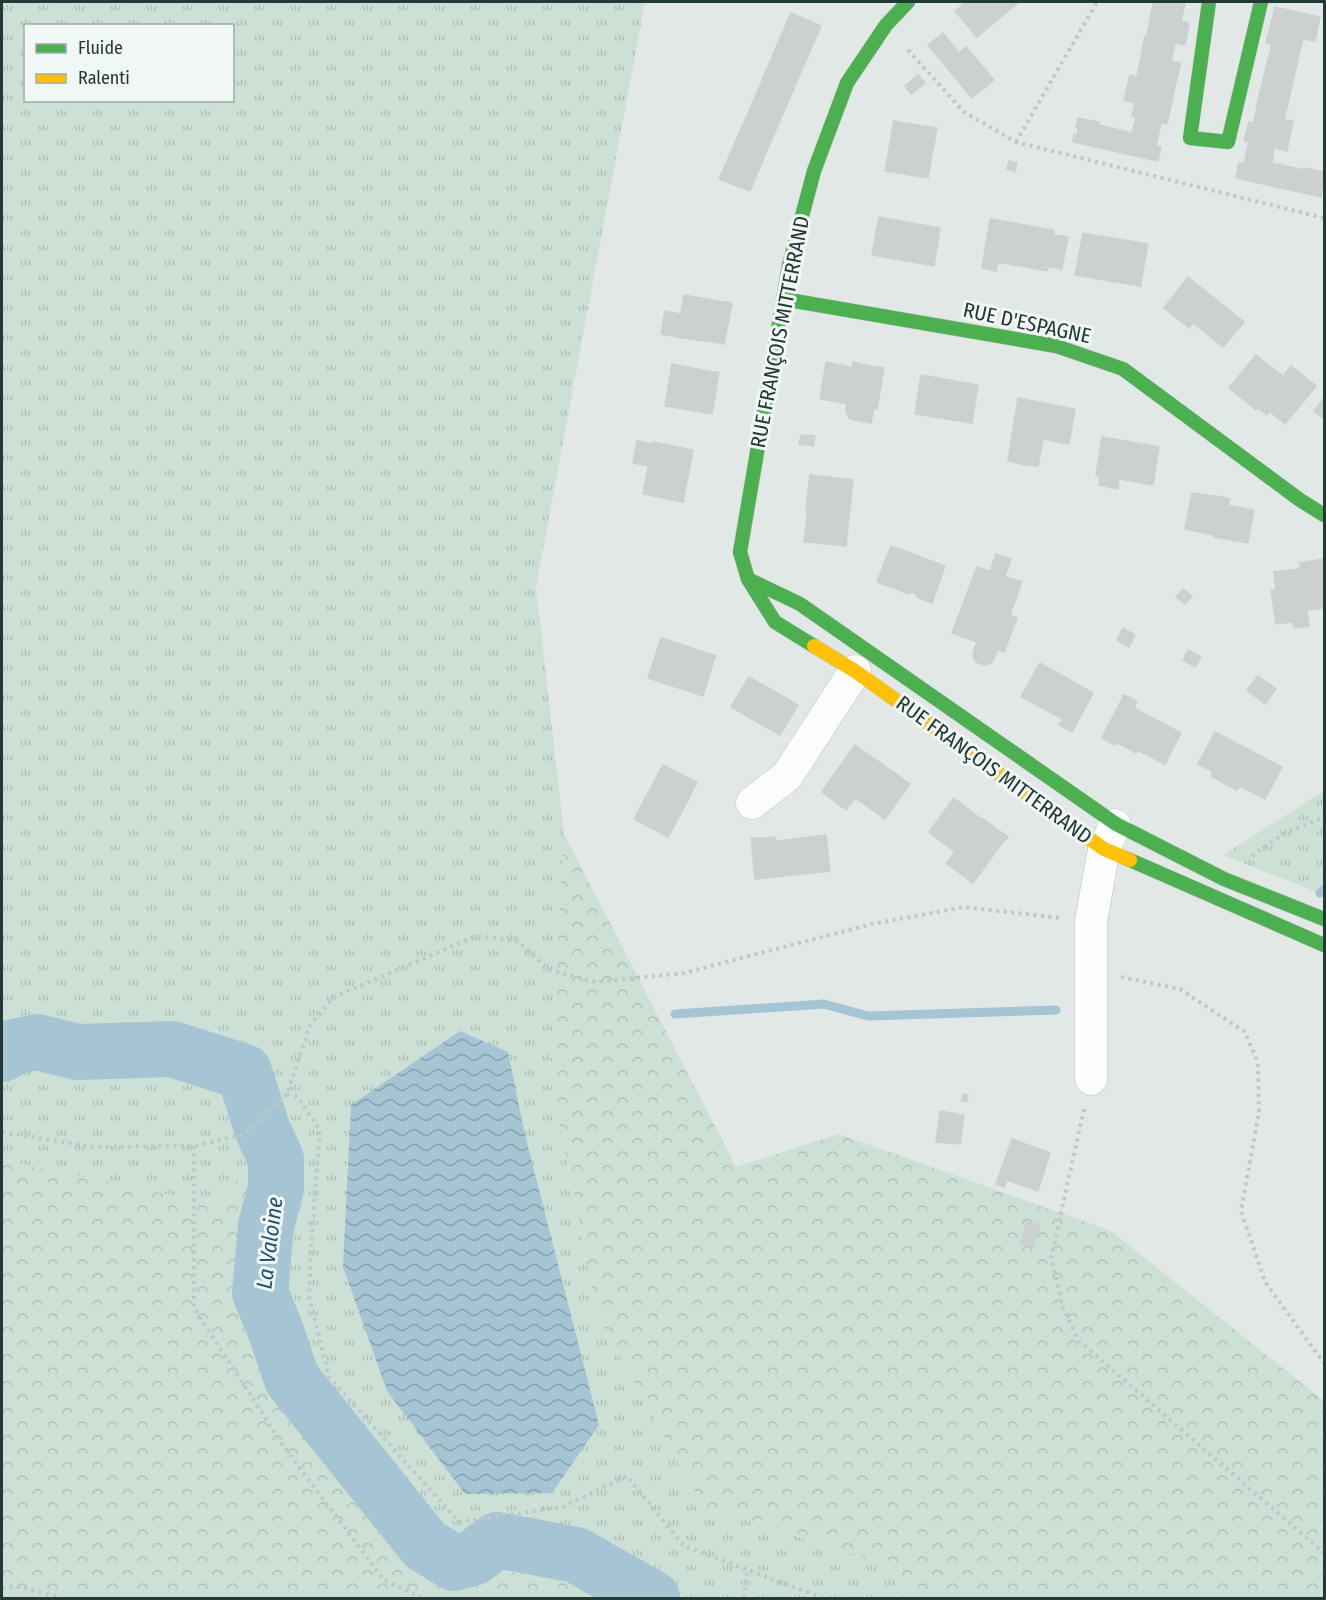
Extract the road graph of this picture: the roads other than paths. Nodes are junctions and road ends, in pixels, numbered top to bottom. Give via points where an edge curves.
1 (908, 2) edge
2 (1209, 2) edge
3 (1261, 2) edge
4 (783, 299) junction
5 (1324, 515) edge
6 (748, 579) junction
7 (855, 671) junction
8 (752, 803) dead end
9 (1110, 837) junction
10 (1324, 919) edge
11 (1324, 945) edge
12 (1091, 1079) road end

1 - 4 street, RUE FRANÇOIS MITTERRAND via 886,25 842,94 814,171
2 - 3 street via 1190,138 1228,142
4 - 5 street, RUE D'ESPAGNE via 1056,346 1123,369
4 - 6 street, RUE FRANÇOIS MITTERRAND via 740,552
6 - 7 street, RUE FRANÇOIS MITTERRAND via 775,622
6 - 9 street, RUE FRANÇOIS MITTERRAND via 800,604
7 - 8 street via 787,776
7 - 9 street, RUE FRANÇOIS MITTERRAND
9 - 10 street, RUE FRANÇOIS MITTERRAND
9 - 11 street, RUE FRANÇOIS MITTERRAND
9 - 12 street via 1091,921

